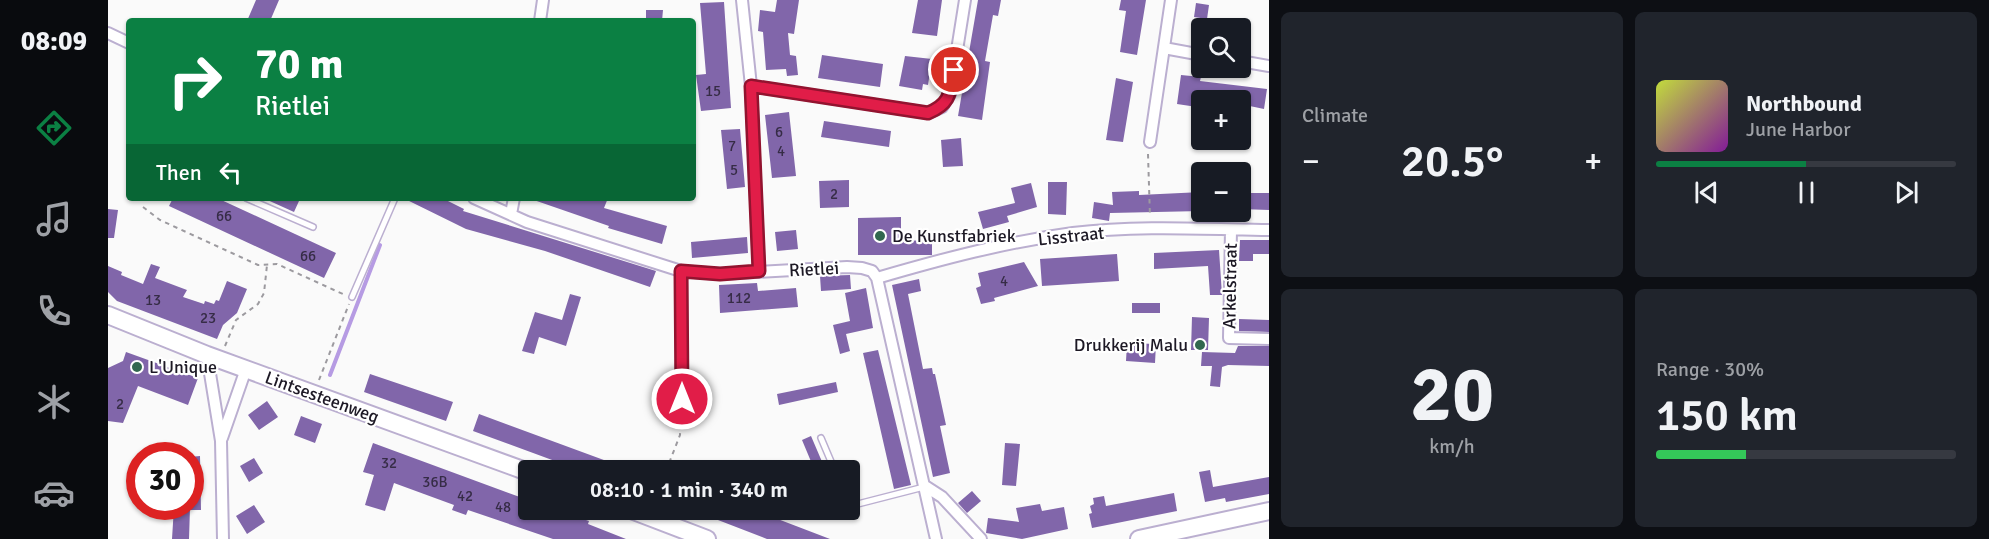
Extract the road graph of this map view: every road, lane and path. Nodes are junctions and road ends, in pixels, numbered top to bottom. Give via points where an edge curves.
1 (543, 0) edge
2 (742, 0) edge
3 (965, 0) edge
4 (1171, 0) edge
5 (540, 18) edge
6 (108, 33) edge
7 (126, 42) edge
8 (1164, 48) junction
9 (1191, 53) edge
10 (1251, 63) edge
11 (1269, 66) edge
12 (751, 86) junction
13 (1150, 142) joint
14 (253, 201) edge
15 (394, 201) edge
16 (481, 201) edge
17 (513, 201) edge
18 (143, 207) dead end
19 (511, 214) junction
20 (314, 227) dead end
21 (1151, 230) junction
22 (1231, 230) junction
23 (1269, 230) edge
24 (267, 265) junction
25 (681, 271) junction
26 (759, 271) junction
27 (877, 278) junction
28 (352, 297) junction
29 (111, 318) edge
30 (1269, 339) edge
31 (213, 357) junction
32 (246, 369) junction
33 (314, 394) junction
34 (682, 399) joint
35 (821, 438) dead end
36 (221, 441) junction
37 (670, 460) edge
38 (830, 460) edge
39 (518, 468) edge
40 (925, 486) junction
41 (860, 503) edge
42 (1269, 511) edge
43 (657, 520) edge
44 (223, 539) edge
45 (707, 539) edge
46 (936, 539) edge
47 (981, 539) edge
48 (1139, 539) edge

1 - 5 street
2 - 12 street
3 - 12 street via 950,94 942,107 928,113
4 - 8 street
6 - 7 street
8 - 9 street
8 - 13 street
10 - 11 street
12 - 26 street
13 - 21 path
14 - 20 lane
15 - 28 lane
16 - 19 street, Rietlei
17 - 19 street
18 - 24 path via 170,225 258,265
19 - 25 street, Rietlei
21 - 22 street, Lisstraat
21 - 27 street, Lisstraat via 1075,233 1014,242
22 - 23 street, Lisstraat
22 - 30 street, Arkelstraat via 1229,338
24 - 28 path via 277,264
24 - 31 path via 264,293 258,304 236,320
25 - 26 street, Rietlei
25 - 34 street
26 - 27 street, Rietlei via 847,267 872,271
27 - 40 street
28 - 33 path
29 - 31 street, Lintsesteenweg
31 - 32 street, Lintsesteenweg
31 - 36 street
32 - 33 street, Lintsesteenweg
32 - 36 street
33 - 39 street, Lintsesteenweg
34 - 37 path via 680,435
35 - 38 lane
36 - 44 street
40 - 41 lane
40 - 46 street
40 - 47 street via 942,497
42 - 48 street
43 - 45 street

